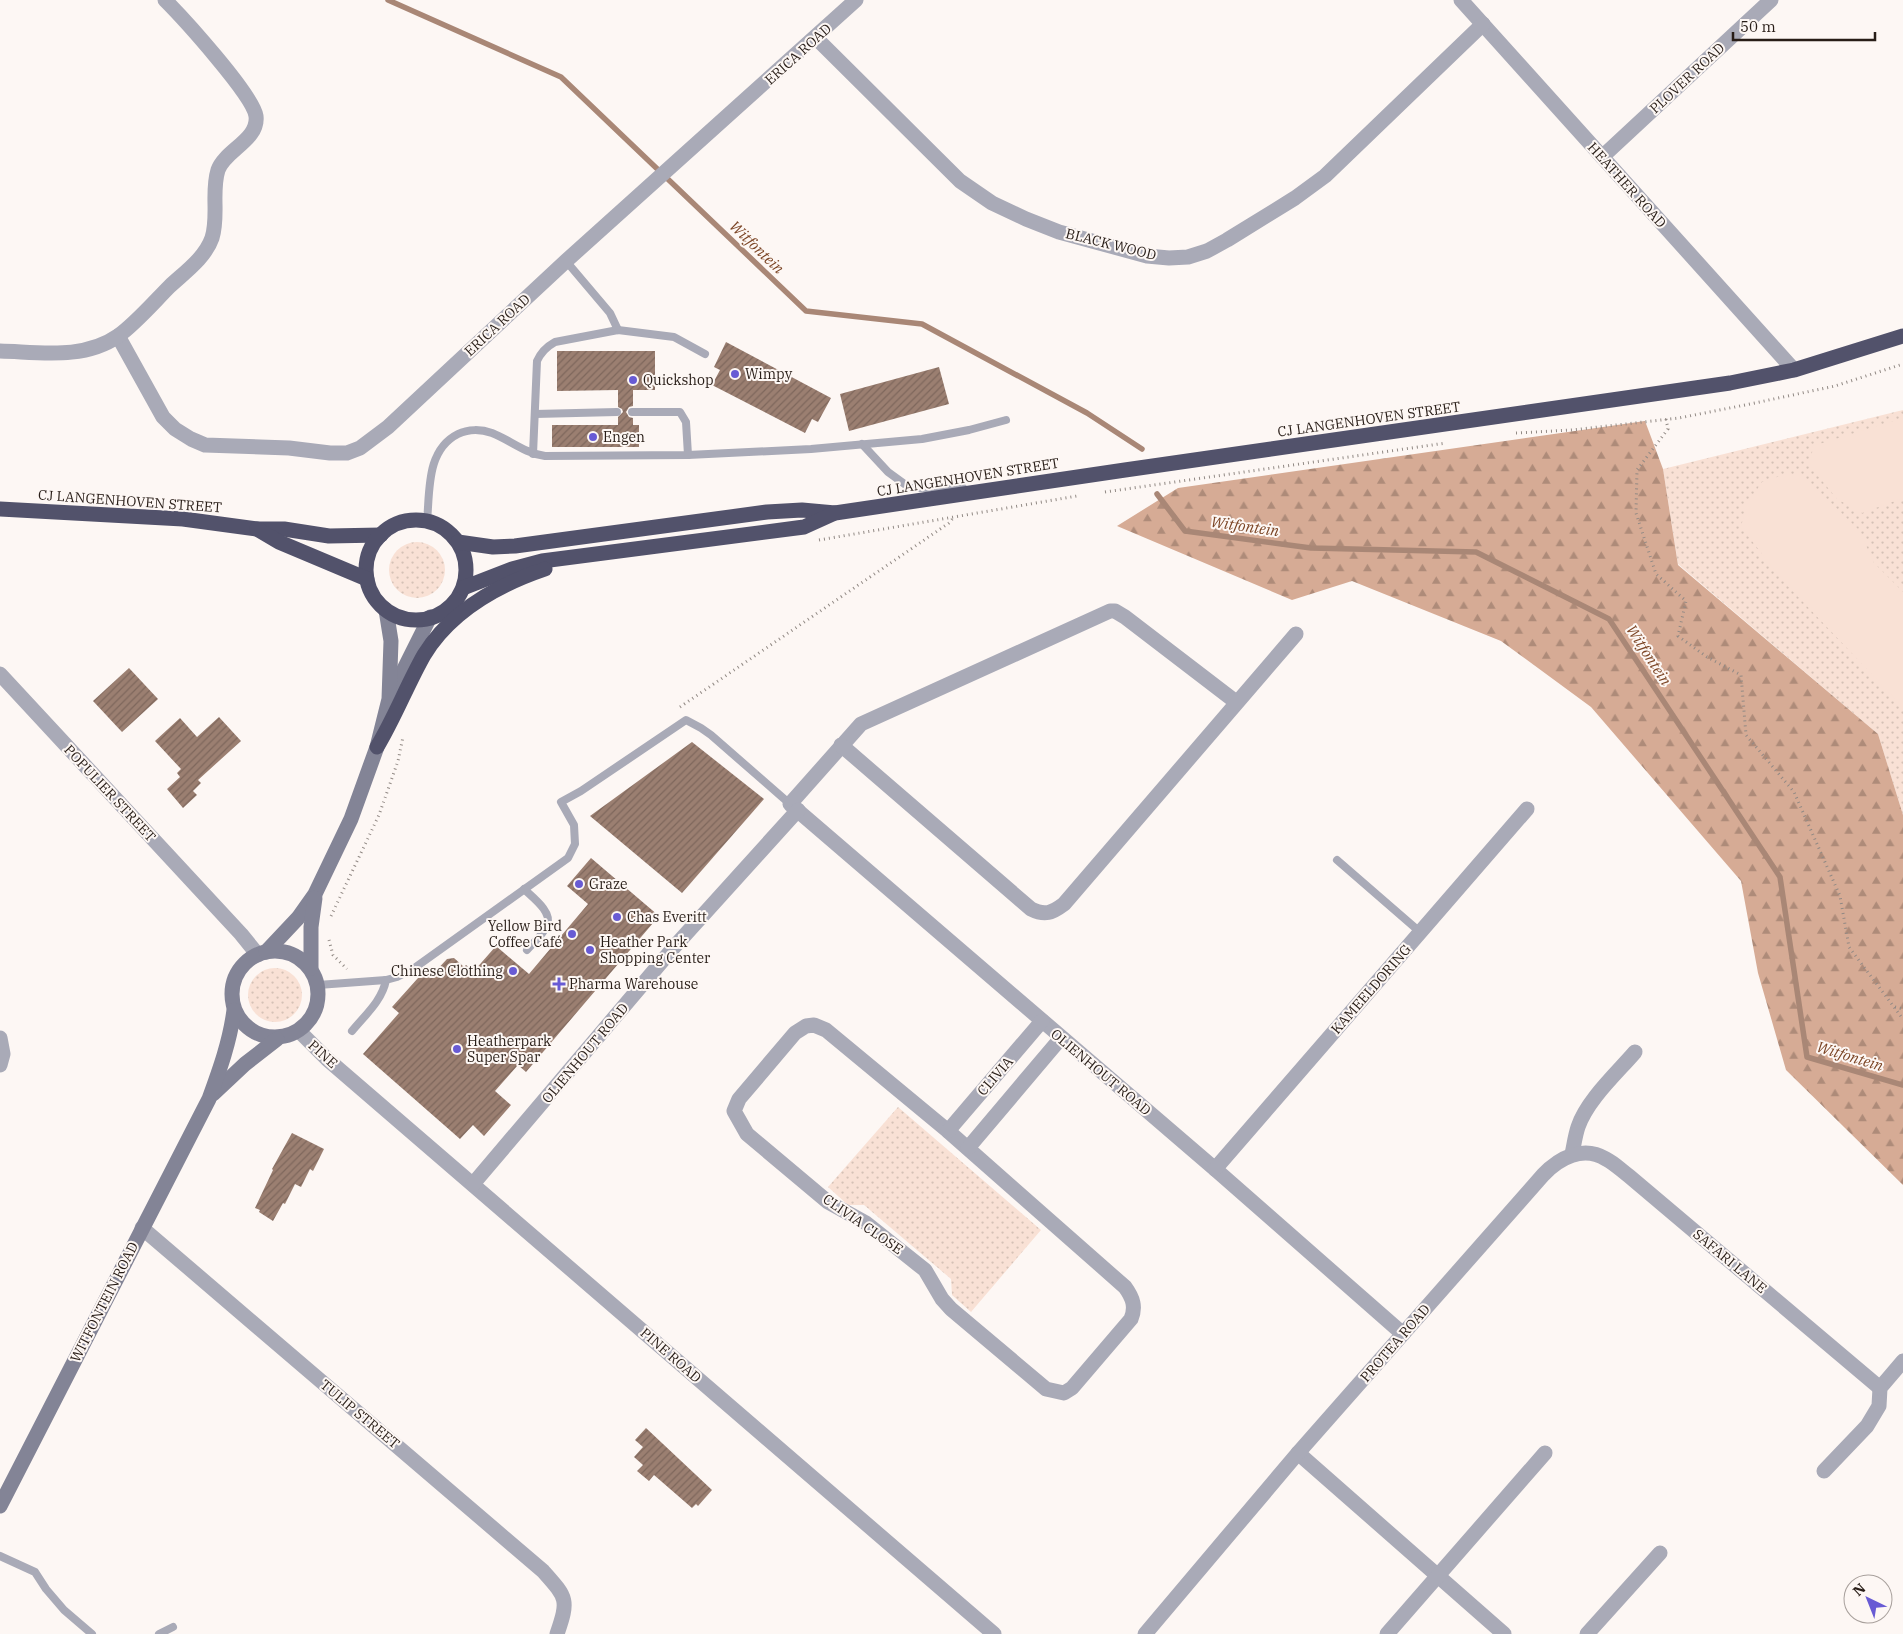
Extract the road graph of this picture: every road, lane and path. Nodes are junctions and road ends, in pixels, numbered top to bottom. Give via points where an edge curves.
1 (165, 0) edge
2 (856, 0) edge
3 (1461, 0) edge
4 (1771, 0) edge
5 (1483, 24) junction
6 (816, 38) junction
7 (1602, 157) junction
8 (566, 261) junction
9 (618, 330) junction
10 (118, 336) junction
11 (1903, 336) edge
12 (0, 351) edge
13 (705, 354) dead end
14 (1903, 364) edge
15 (1794, 370) junction
16 (617, 412) dead end
17 (632, 412) dead end
18 (535, 414) junction
19 (1666, 419) junction
20 (1006, 420) dead end
21 (1514, 433) dead end
22 (1452, 442) dead end
23 (862, 444) junction
24 (533, 454) junction
25 (688, 455) junction
26 (1013, 488) junction
27 (1103, 492) dead end
28 (1085, 495) dead end
29 (0, 509) edge
30 (835, 513) junction
31 (955, 516) junction
32 (427, 521) junction
33 (257, 529) junction
34 (381, 536) junction
35 (814, 541) dead end
36 (458, 542) junction
37 (592, 554) junction
38 (367, 579) junction
39 (463, 588) junction
40 (386, 610) junction
41 (430, 617) junction
42 (1296, 634) dead end
43 (0, 674) edge
44 (389, 699) junction
45 (1236, 702) junction
46 (676, 710) dead end
47 (403, 736) dead end
48 (841, 745) junction
49 (377, 747) junction
50 (794, 807) junction
51 (1527, 809) dead end
52 (1337, 860) dead end
53 (524, 889) junction
54 (315, 894) junction
55 (330, 921) dead end
56 (1420, 932) junction
57 (329, 934) dead end
58 (527, 950) dead end
59 (262, 954) junction
60 (311, 968) junction
61 (354, 971) dead end
62 (386, 980) junction
63 (318, 984) junction
64 (1895, 1007) junction
65 (1903, 1009) edge
66 (234, 1010) junction
67 (1903, 1019) edge
68 (1042, 1021) junction
69 (299, 1030) junction
70 (352, 1031) dead end
71 (0, 1038) edge
72 (1061, 1038) junction
73 (277, 1039) junction
74 (1636, 1052) dead end
75 (0, 1065) edge
76 (348, 1077) joint
77 (209, 1099) junction
78 (948, 1131) junction
79 (968, 1148) junction
80 (1572, 1154) junction
81 (1215, 1169) junction
82 (473, 1184) junction
83 (142, 1228) junction
84 (1403, 1334) junction
85 (1903, 1361) edge
86 (1880, 1388) junction
87 (1545, 1453) dead end
88 (1298, 1454) junction
89 (1824, 1471) dead end
90 (0, 1506) edge
91 (1660, 1553) dead end
92 (0, 1556) edge
93 (1438, 1576) junction
94 (173, 1627) dead end
95 (92, 1634) edge
96 (159, 1634) edge
97 (557, 1634) edge
98 (994, 1634) edge
99 (1146, 1634) edge
100 (1387, 1634) edge
101 (1504, 1634) edge
102 (1587, 1634) edge

1 - 10 street via 186,21 250,102 256,116 255,124 247,138 219,168 214,227 204,253
2 - 6 street, ERICA ROAD
3 - 5 street, HEATHER ROAD
4 - 7 street, PLOVER ROAD
5 - 6 street, BLACK WOOD via 1325,176 1207,251 1169,258 1147,256 1060,232 992,203 960,181
5 - 7 street, HEATHER ROAD
6 - 8 street, ERICA ROAD
7 - 15 street, HEATHER ROAD
8 - 9 lane via 610,313
8 - 10 street, ERICA ROAD via 388,428 347,453 205,445 191,439 163,417
9 - 13 lane via 674,337
9 - 18 lane via 555,342 545,348 537,361
10 - 12 street via 96,347 69,352
11 - 15 highway, CJ LANGENHOVEN STREET
14 - 19 path via 1835,386
15 - 26 highway, CJ LANGENHOVEN STREET via 1667,394
16 - 18 lane
17 - 25 lane via 680,412 686,422
18 - 24 lane
19 - 21 path
19 - 64 path via 1668,429 1637,470 1636,513 1656,574 1686,601 1678,636 1707,657 1741,675 1746,735 1794,792 1840,896 1849,947
20 - 23 lane via 922,439
22 - 27 path
23 - 25 lane
23 - 26 lane via 888,472 910,488
24 - 25 lane via 558,457
24 - 32 lane via 486,431 467,431 450,438 433,463
26 - 30 highway, CJ LANGENHOVEN STREET
28 - 31 path
29 - 33 highway, CJ LANGENHOVEN STREET via 183,518
30 - 36 highway, CJ LANGENHOVEN STREET via 802,510 767,512 515,546
30 - 37 highway, CJ LANGENHOVEN STREET via 804,527
31 - 35 path
31 - 46 path
32 - 34 highway via 401,522
32 - 36 highway via 448,531
33 - 34 highway, CJ LANGENHOVEN STREET
33 - 38 highway, CJ LANGENHOVEN STREET via 279,542
34 - 38 highway via 370,552
36 - 39 highway via 466,569
37 - 39 highway, CJ LANGENHOVEN STREET via 521,566
37 - 49 highway via 516,579 486,595 458,616 425,655
38 - 40 highway via 376,600
39 - 41 highway via 450,606
40 - 41 highway via 407,619
40 - 44 main road via 391,641
41 - 44 main road
42 - 45 street
43 - 59 street, POPULIER STREET
44 - 49 main road
45 - 48 street via 1120,613 1110,611 866,721
45 - 48 street via 1064,904 1049,914 1032,910
47 - 55 path via 382,808
48 - 50 street
49 - 54 main road via 351,819
50 - 53 lane via 711,735 686,720 561,802 574,824 575,844 568,858
50 - 68 street, OLIENHOUT ROAD
50 - 82 street, OLIENHOUT ROAD
51 - 56 street, KAMEELDORING
52 - 56 lane
53 - 58 lane via 548,918 548,925
53 - 62 lane via 413,968
54 - 59 main road via 298,918
54 - 60 main road
56 - 81 street, KAMEELDORING
57 - 61 path via 333,955 345,969
59 - 60 main road via 282,951 301,959
59 - 66 main road via 242,967 235,978
60 - 63 main road
62 - 63 lane
62 - 70 lane via 377,1001
63 - 69 main road via 319,1000 314,1014
64 - 65 path
64 - 67 path
66 - 73 main road via 247,1027 262,1036
66 - 77 main road, WITFONTEIN ROAD via 226,1051
68 - 72 street, OLIENHOUT ROAD
68 - 78 street, CLIVIA
69 - 73 main road
69 - 76 street, PINE via 311,1045
71 - 75 street
72 - 79 street, CLIVIA
72 - 81 street, OLIENHOUT ROAD
73 - 77 main road, WITFONTEIN ROAD
74 - 80 street via 1584,1114
76 - 82 street, PINE ROAD
77 - 83 main road, WITFONTEIN ROAD
78 - 79 street, CLIVIA CLOSE
78 - 79 street, CLIVIA CLOSE via 826,1030 814,1026 806,1026 795,1033 753,1081 734,1111 748,1134 828,1202 866,1223 926,1270 951,1309 1046,1389 1064,1393 1078,1382 1131,1319 1134,1311 1131,1294
80 - 84 street, PROTEA ROAD via 1543,1175
80 - 86 street, SAFARI LANE via 1606,1158
81 - 84 street, OLIENHOUT ROAD
82 - 98 street, PINE ROAD
83 - 90 main road, WITFONTEIN ROAD
83 - 97 street, TULIP STREET via 543,1571 561,1592 565,1609
84 - 88 street, PROTEA ROAD
85 - 86 street
86 - 89 street via 1879,1406 1870,1422
87 - 93 street
88 - 93 street
88 - 99 street, PROTEA ROAD
91 - 102 street
92 - 95 lane via 35,1572 64,1610
93 - 100 street
93 - 101 street
94 - 96 lane

